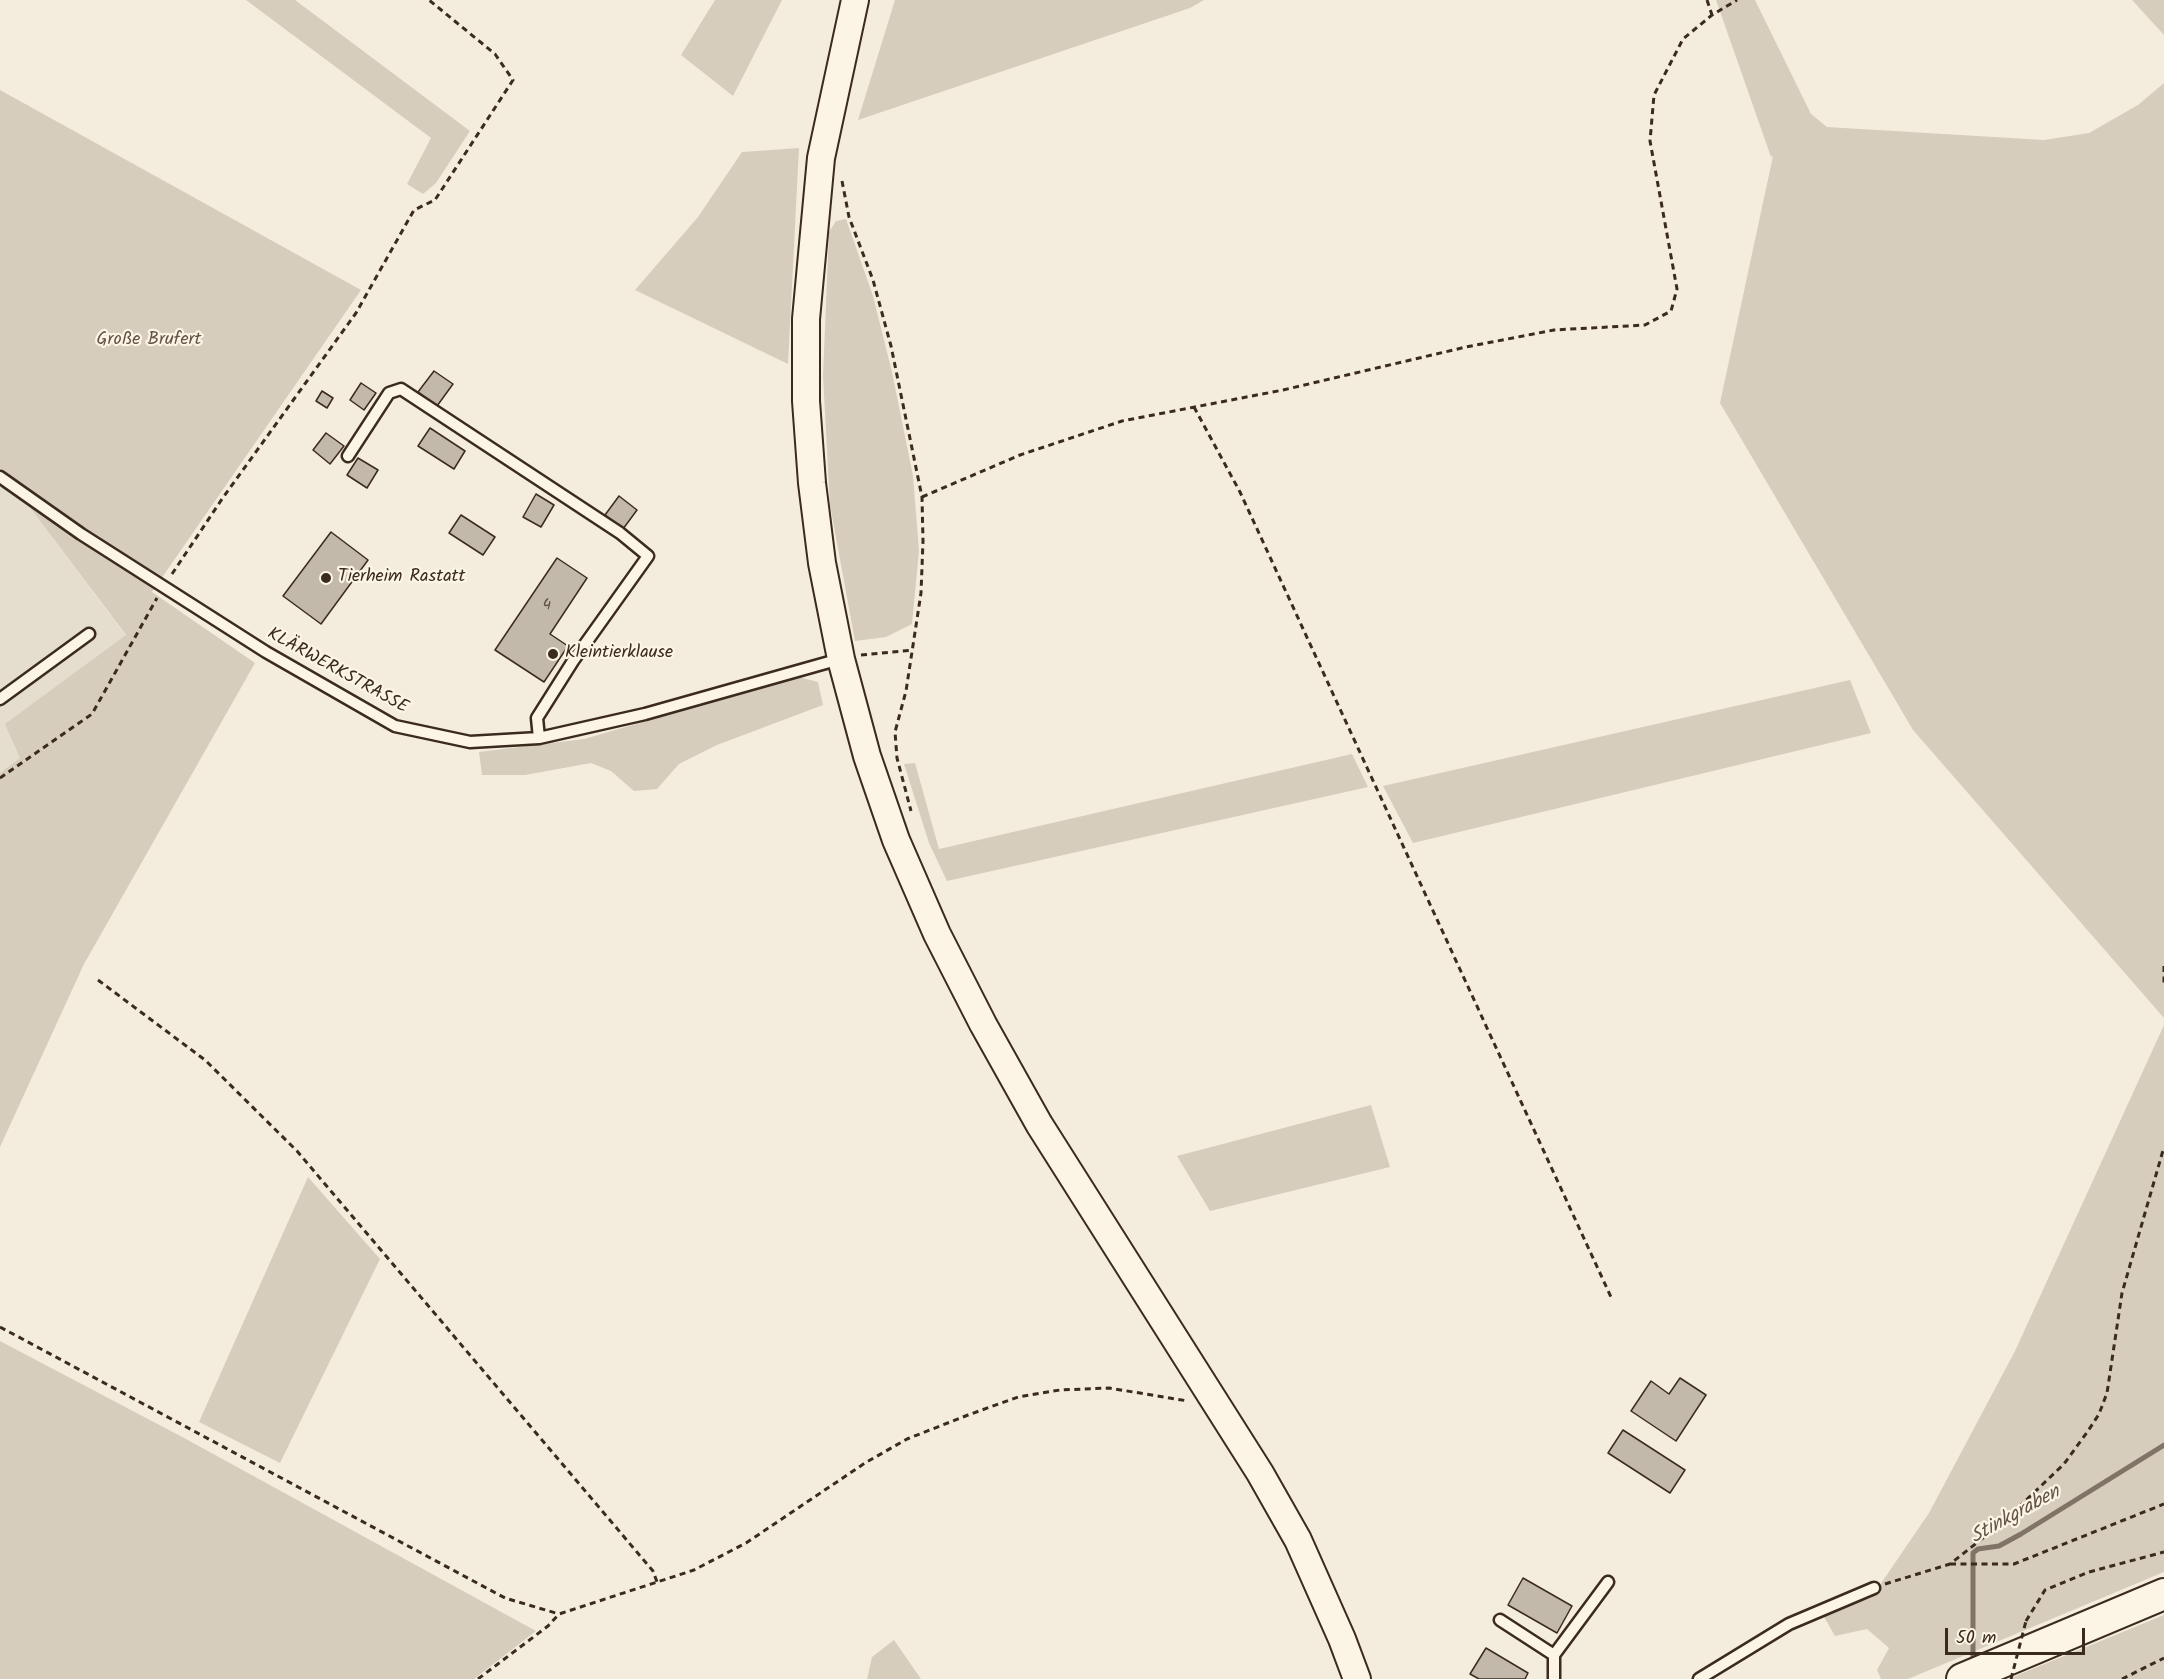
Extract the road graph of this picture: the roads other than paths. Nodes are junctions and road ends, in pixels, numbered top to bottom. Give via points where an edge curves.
1 (855, 0) edge
2 (348, 456) dead end
3 (0, 477) edge
4 (90, 633) dead end
5 (841, 659) junction
6 (0, 699) edge
7 (539, 738) junction
8 (1608, 1582) dead end
9 (1874, 1588) road end
10 (2164, 1594) edge
11 (1500, 1620) dead end
12 (1554, 1655) junction
13 (1357, 1679) edge
14 (1554, 1679) edge
15 (1699, 1679) edge
16 (1962, 1679) edge

1 - 5 street via 821,158 806,319 812,483 822,563
2 - 7 lane via 389,393 401,389 611,527 648,556 537,718
3 - 7 lane, KLÄRWERKSTRASSE via 81,534 266,652 395,726 470,742
4 - 6 lane
5 - 7 lane, KLÄRWERKSTRASSE via 645,714
5 - 13 street via 892,830 937,934 1039,1124 1214,1399 1298,1540
8 - 12 lane
9 - 15 lane via 1789,1624
10 - 16 main road
11 - 12 lane
12 - 14 lane

